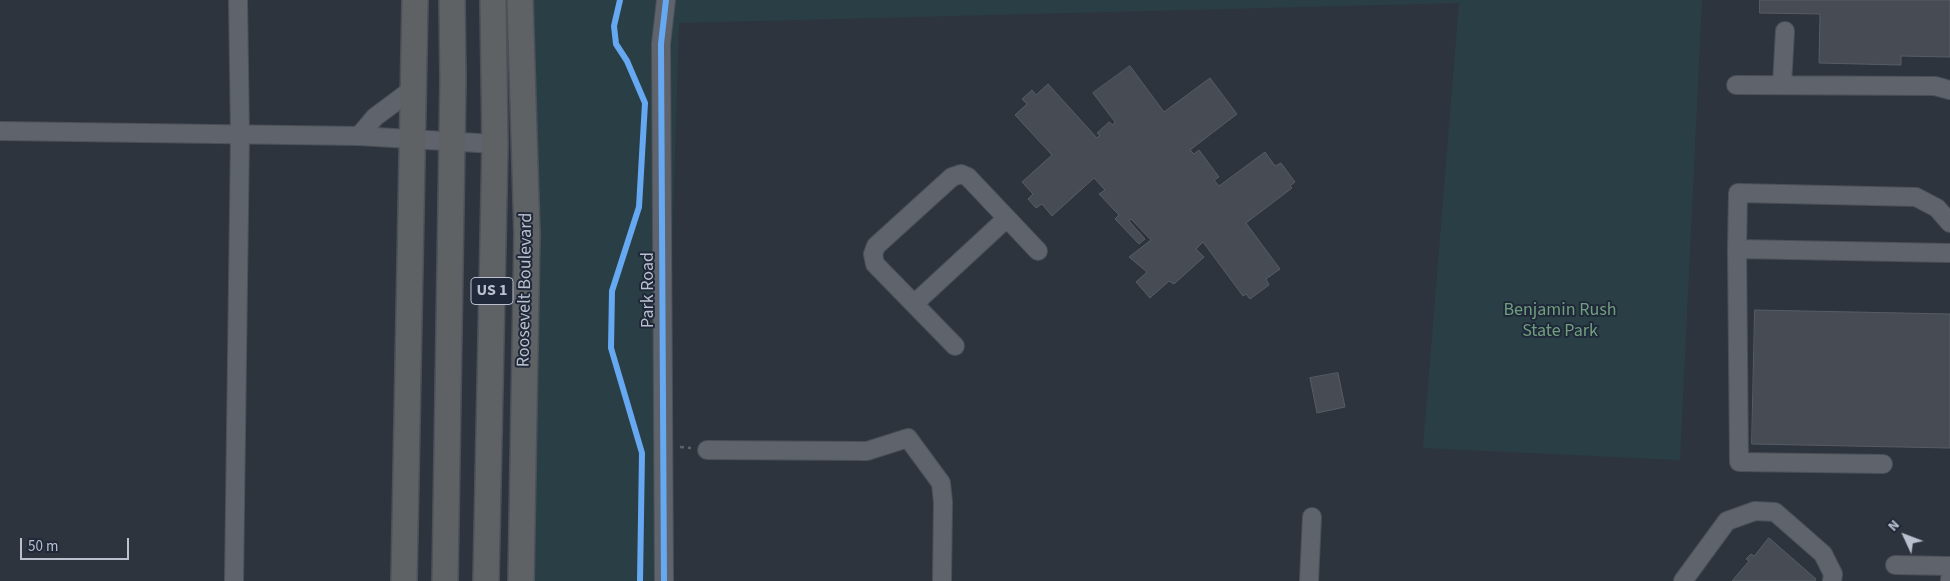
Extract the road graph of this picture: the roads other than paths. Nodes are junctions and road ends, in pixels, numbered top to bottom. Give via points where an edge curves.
1 (238, 0) edge
2 (415, 0) edge
3 (452, 0) edge
4 (493, 0) edge
5 (520, 0) edge
6 (666, 0) edge
7 (1785, 31) dead end
8 (1736, 85) dead end
9 (1782, 85) junction
10 (414, 88) junction
11 (1950, 90) edge
12 (0, 131) edge
13 (240, 134) junction
14 (359, 136) junction
15 (412, 141) junction
16 (452, 142) junction
17 (494, 144) junction
18 (1007, 218) junction
19 (1950, 223) edge
20 (1737, 249) junction
21 (1038, 251) dead end
22 (1950, 253) edge
23 (914, 304) junction
24 (955, 346) dead end
25 (707, 450) road end
26 (1883, 464) dead end
27 (1312, 517) dead end
28 (1895, 565) dead end
29 (1950, 566) edge
30 (234, 581) edge
31 (404, 581) edge
32 (445, 581) edge
33 (486, 581) edge
34 (521, 581) edge
35 (664, 581) edge
36 (942, 581) edge
37 (1309, 581) edge
38 (1683, 581) edge
39 (1832, 581) edge

1 - 13 street
2 - 10 highway
3 - 16 highway, US 1
4 - 17 highway, Roosevelt Boulevard / US 1
5 - 34 highway, Roosevelt Boulevard / US 1 via 527,234
6 - 35 street, Park Road via 661,44
7 - 9 street
8 - 9 street
9 - 11 street via 1935,86
10 - 14 street via 375,117
10 - 15 highway
12 - 13 street
13 - 14 street
13 - 30 street
14 - 15 street
15 - 16 street
15 - 31 highway
16 - 17 street
16 - 32 highway, US 1
17 - 33 highway, Roosevelt Boulevard / US 1
18 - 21 street
18 - 23 street
18 - 23 street via 968,177 960,174 952,177 876,246 873,254 875,264
19 - 20 street via 1937,208 1916,197 1738,193
20 - 22 street
20 - 26 street via 1739,462
23 - 24 street
25 - 36 street via 866,451 908,438 940,483 943,502
27 - 37 street
28 - 29 street
38 - 39 street via 1727,521 1755,511 1775,512 1823,554 1833,574

